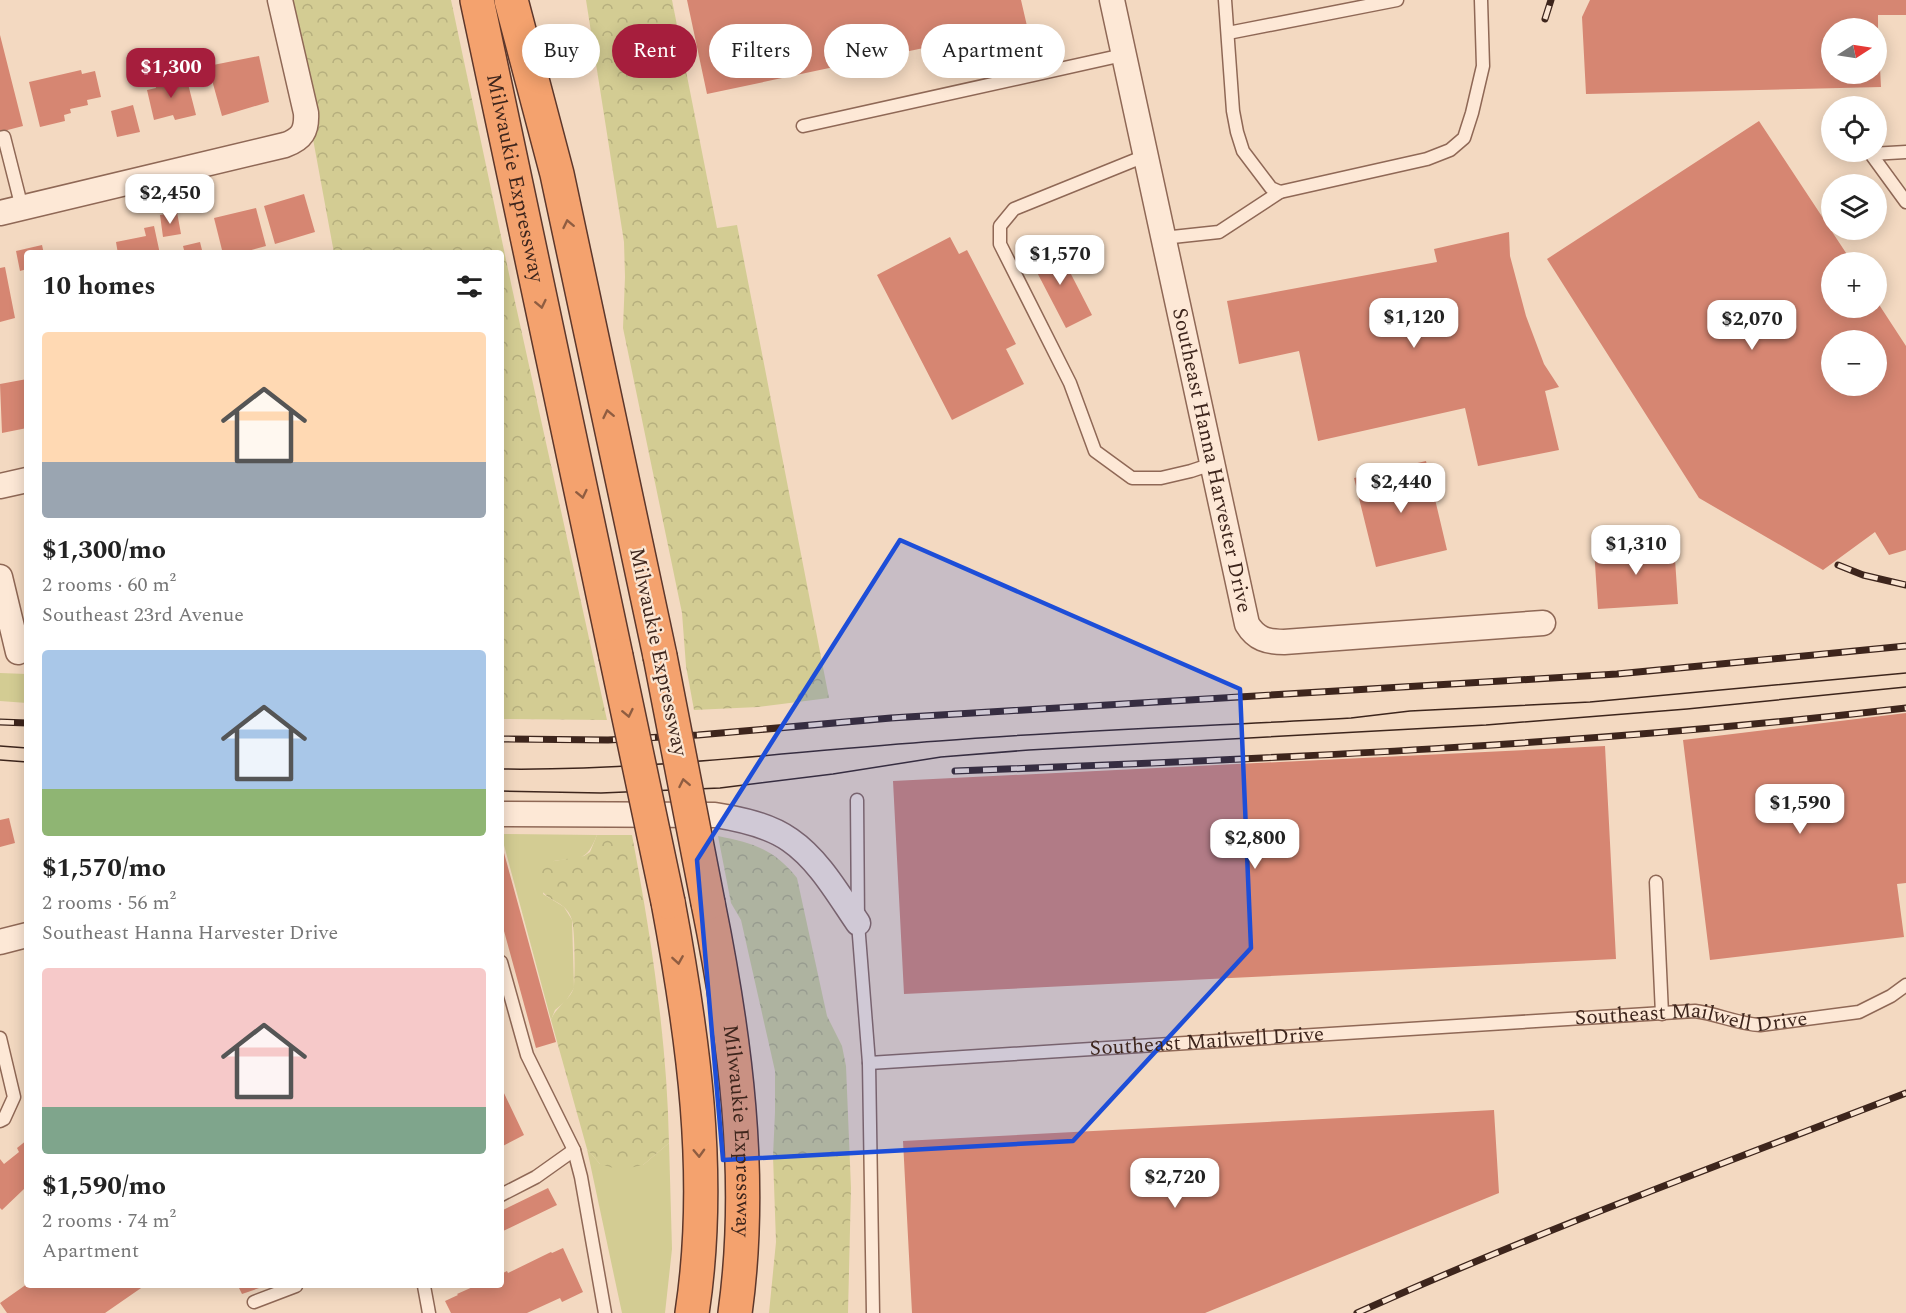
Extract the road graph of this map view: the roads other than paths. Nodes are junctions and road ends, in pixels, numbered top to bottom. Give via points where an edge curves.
1 (280, 0) edge
2 (477, 0) edge
3 (511, 0) edge
4 (534, 0) edge
5 (1112, 0) edge
6 (1225, 0) edge
7 (1397, 0) edge
8 (1481, 0) edge
9 (1228, 33) junction
10 (1123, 55) junction
11 (803, 126) dead end
12 (0, 138) edge
13 (1906, 152) edge
14 (1145, 156) junction
15 (557, 174) junction
16 (1280, 192) junction
17 (1906, 202) edge
18 (11, 211) edge
19 (1163, 238) junction
20 (1212, 464) junction
21 (24, 481) edge
22 (0, 486) edge
23 (0, 577) edge
24 (1543, 623) dead end
25 (18, 652) dead end
26 (857, 800) dead end
27 (504, 814) edge
28 (1656, 882) dead end
29 (858, 923) junction
30 (24, 936) edge
31 (0, 942) edge
32 (504, 973) edge
33 (1906, 985) edge
34 (1662, 1014) junction
35 (0, 1038) edge
36 (869, 1063) junction
37 (0, 1121) edge
38 (574, 1150) junction
39 (504, 1193) edge
40 (291, 1288) edge
41 (424, 1288) edge
42 (254, 1302) dead end
43 (429, 1313) edge
44 (605, 1313) edge
45 (692, 1313) edge
46 (735, 1313) edge
47 (873, 1313) edge

1 - 18 street via 306,113 301,137 285,145
2 -> 45 highway, Milwaukie Expressway, bridge via 668,902 699,1124 700,1238
3 - 15 highway, Milwaukie Expressway
4 - 15 highway
5 - 10 street, Southeast Hanna Harvester Drive
6 - 9 lane
7 - 9 lane
8 - 16 lane via 1483,66 1464,138 1450,150 1427,159
9 - 16 lane via 1233,111 1243,151 1271,188
10 - 11 lane
10 - 14 street, Southeast Hanna Harvester Drive
12 - 18 lane via 4,137
13 - 17 lane via 1870,154
14 - 19 street, Southeast Hanna Harvester Drive
14 - 20 lane via 1014,209 1000,226 1000,244 1070,383 1095,451 1132,478 1161,478
46 -> 15 highway, Milwaukie Expressway, bridge via 743,1186 728,1015 660,656
16 - 19 lane via 1219,232
19 - 20 street, Southeast Hanna Harvester Drive
20 - 24 street, Southeast Hanna Harvester Drive via 1247,624 1260,638 1284,642
21 - 22 street
23 - 25 street
26 - 29 lane
27 - 29 street via 736,818 790,840 822,872
28 - 34 lane
29 - 36 lane
30 - 31 street
32 - 38 lane via 527,1055
33 - 34 lane, Southeast Mailwell Drive via 1859,1012 1760,1025 1695,1011
34 - 36 lane, Southeast Mailwell Drive
35 - 37 lane via 14,1098
36 - 47 lane
38 - 39 lane
38 - 44 lane
40 - 42 lane
41 - 43 lane

